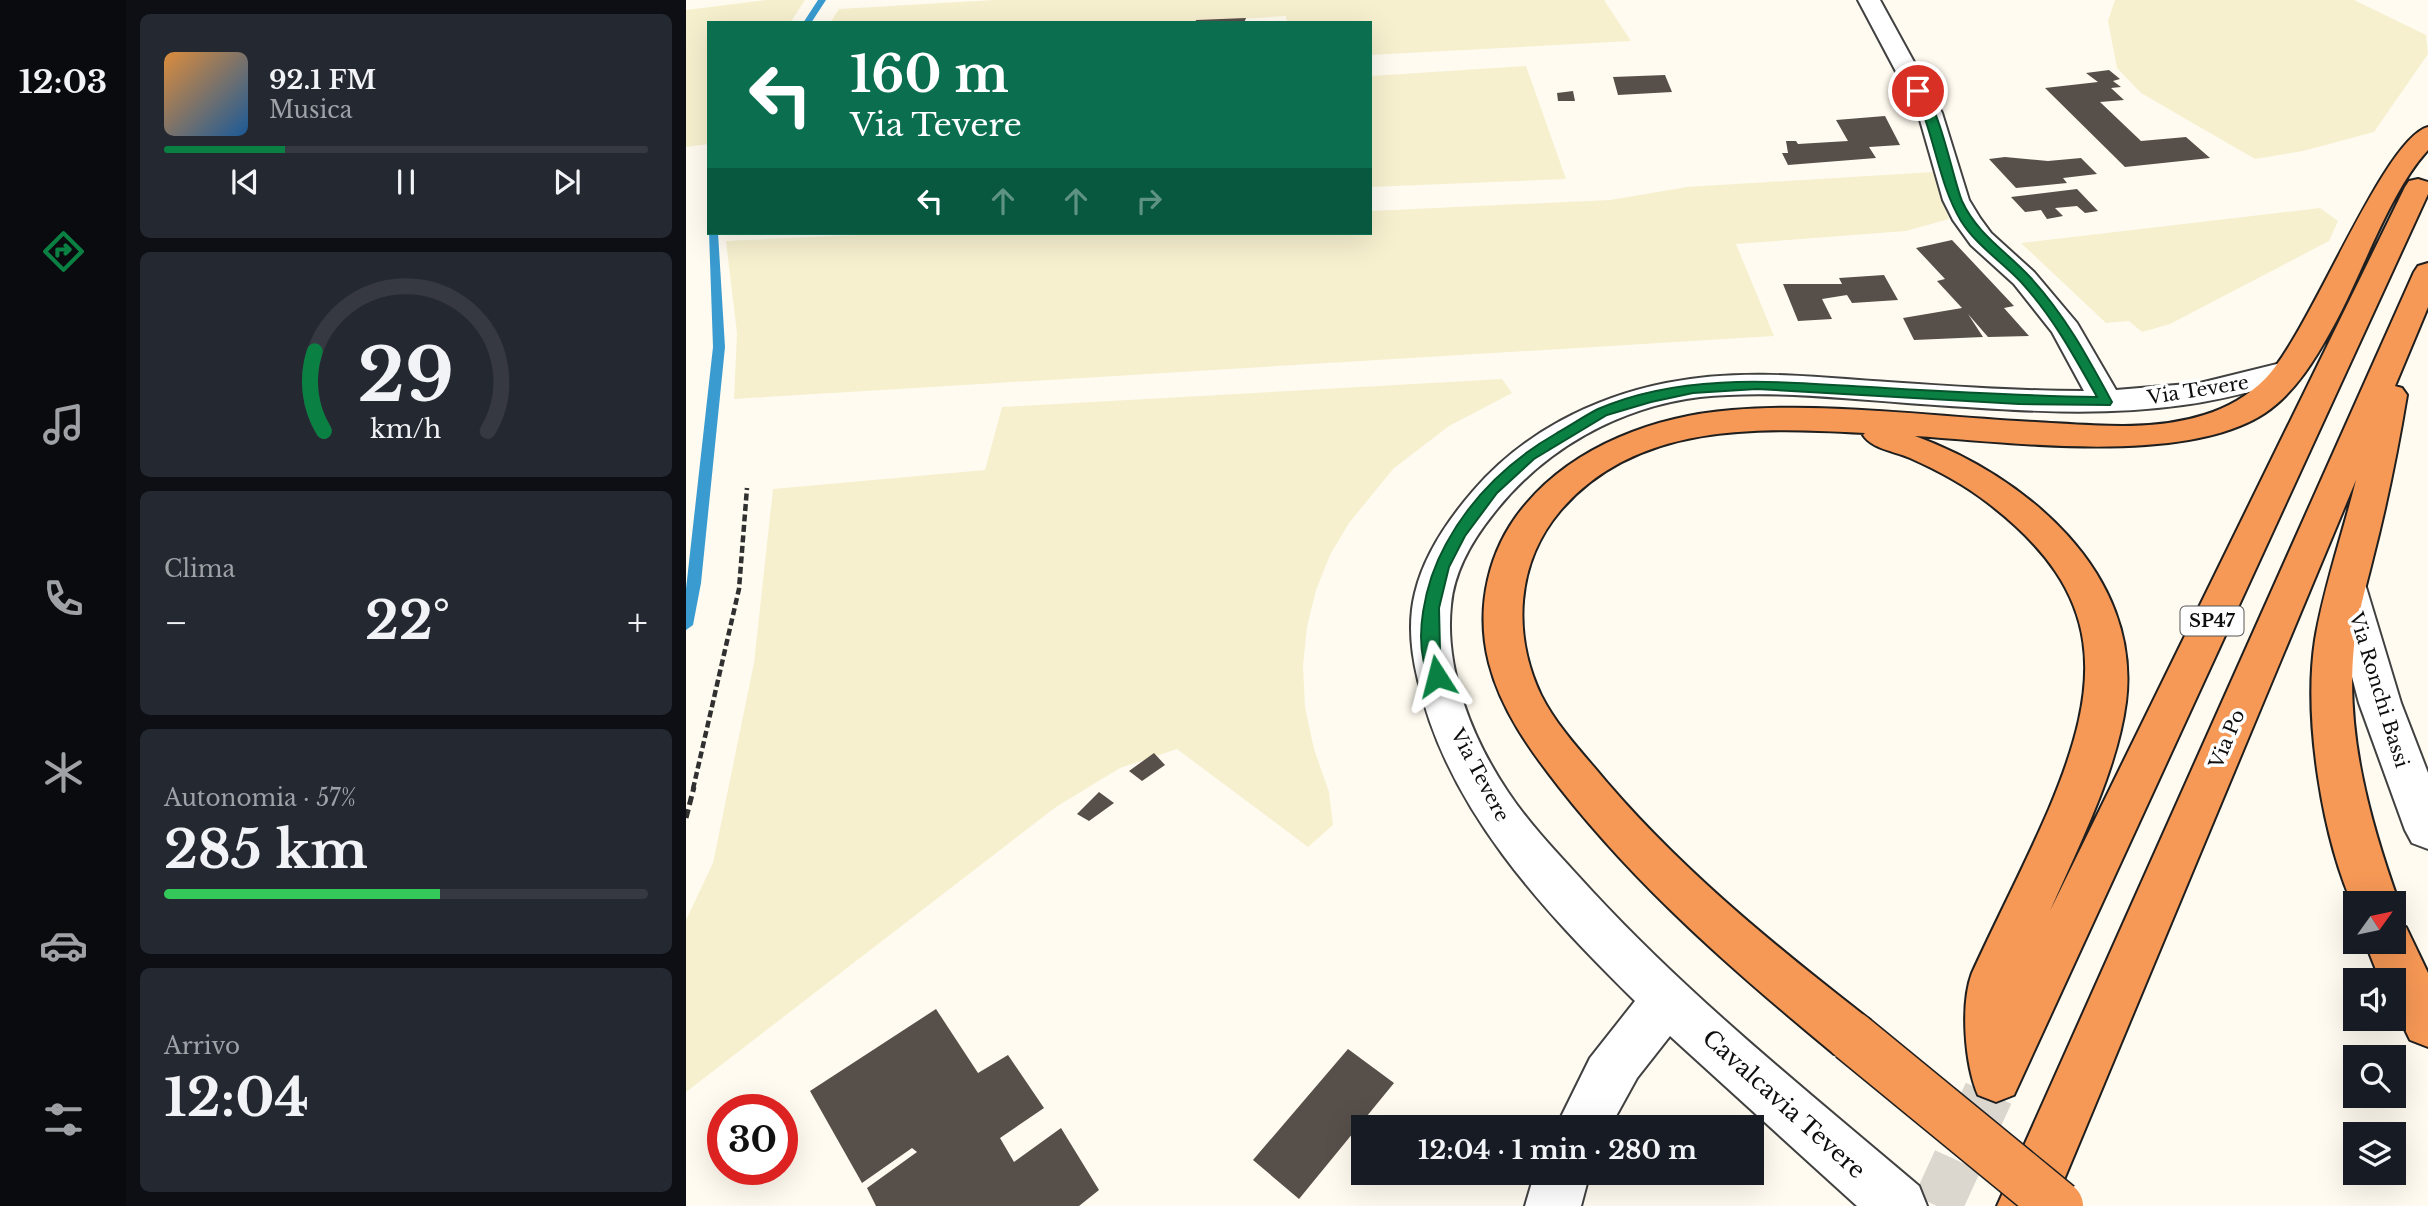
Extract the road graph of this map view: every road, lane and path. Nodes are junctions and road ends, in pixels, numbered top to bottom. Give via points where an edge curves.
1 (1869, 0) edge
2 (2428, 135) edge
3 (2428, 166) edge
4 (2427, 275) edge
5 (2403, 331) junction
6 (2289, 370) junction
7 (2106, 402) junction
8 (1835, 421) junction
9 (747, 488) dead end
10 (2347, 587) junction
11 (686, 818) edge
12 (2428, 830) edge
13 (2371, 891) edge
14 (2394, 954) edge
15 (1668, 1002) junction
16 (2428, 1023) edge
17 (1589, 1115) edge
18 (1559, 1185) edge
19 (1553, 1206) edge
20 (1899, 1206) edge
21 (2025, 1206) edge
22 (2058, 1206) edge

1 - 7 street via 1930,113 1956,200 1967,220 2067,329
2 - 6 highway via 2404,162
3 - 8 highway, SP47 via 1996,1077 1992,989 2061,833 2099,730 2107,677 2102,637 2080,576 2049,535 2024,513 1940,458
4 - 5 highway, Via Po / SP47
5 - 10 highway via 2384,441
5 - 21 highway, Via Po / SP47
6 - 7 street, Via Tevere via 2175,397
6 - 8 highway via 2253,406 2210,422 2155,434 2092,436
7 - 15 street, Via Tevere via 1757,385 1693,389 1648,398 1602,412 1529,456 1492,489 1459,533 1441,567 1431,608 1431,650 1443,702 1464,750 1507,827
8 - 22 highway, bridge via 1774,418 1709,423 1633,445 1589,467 1546,504 1512,558 1503,593 1503,635 1517,687 1589,795 1714,922
9 - 11 path via 738,589
10 - 12 street, Via Ronchi Bassi via 2380,703
10 - 13 highway via 2332,660 2338,770
14 - 16 highway
15 - 17 street via 1610,1070
15 - 20 street, Cavalcavia Tevere
18 - 19 street

